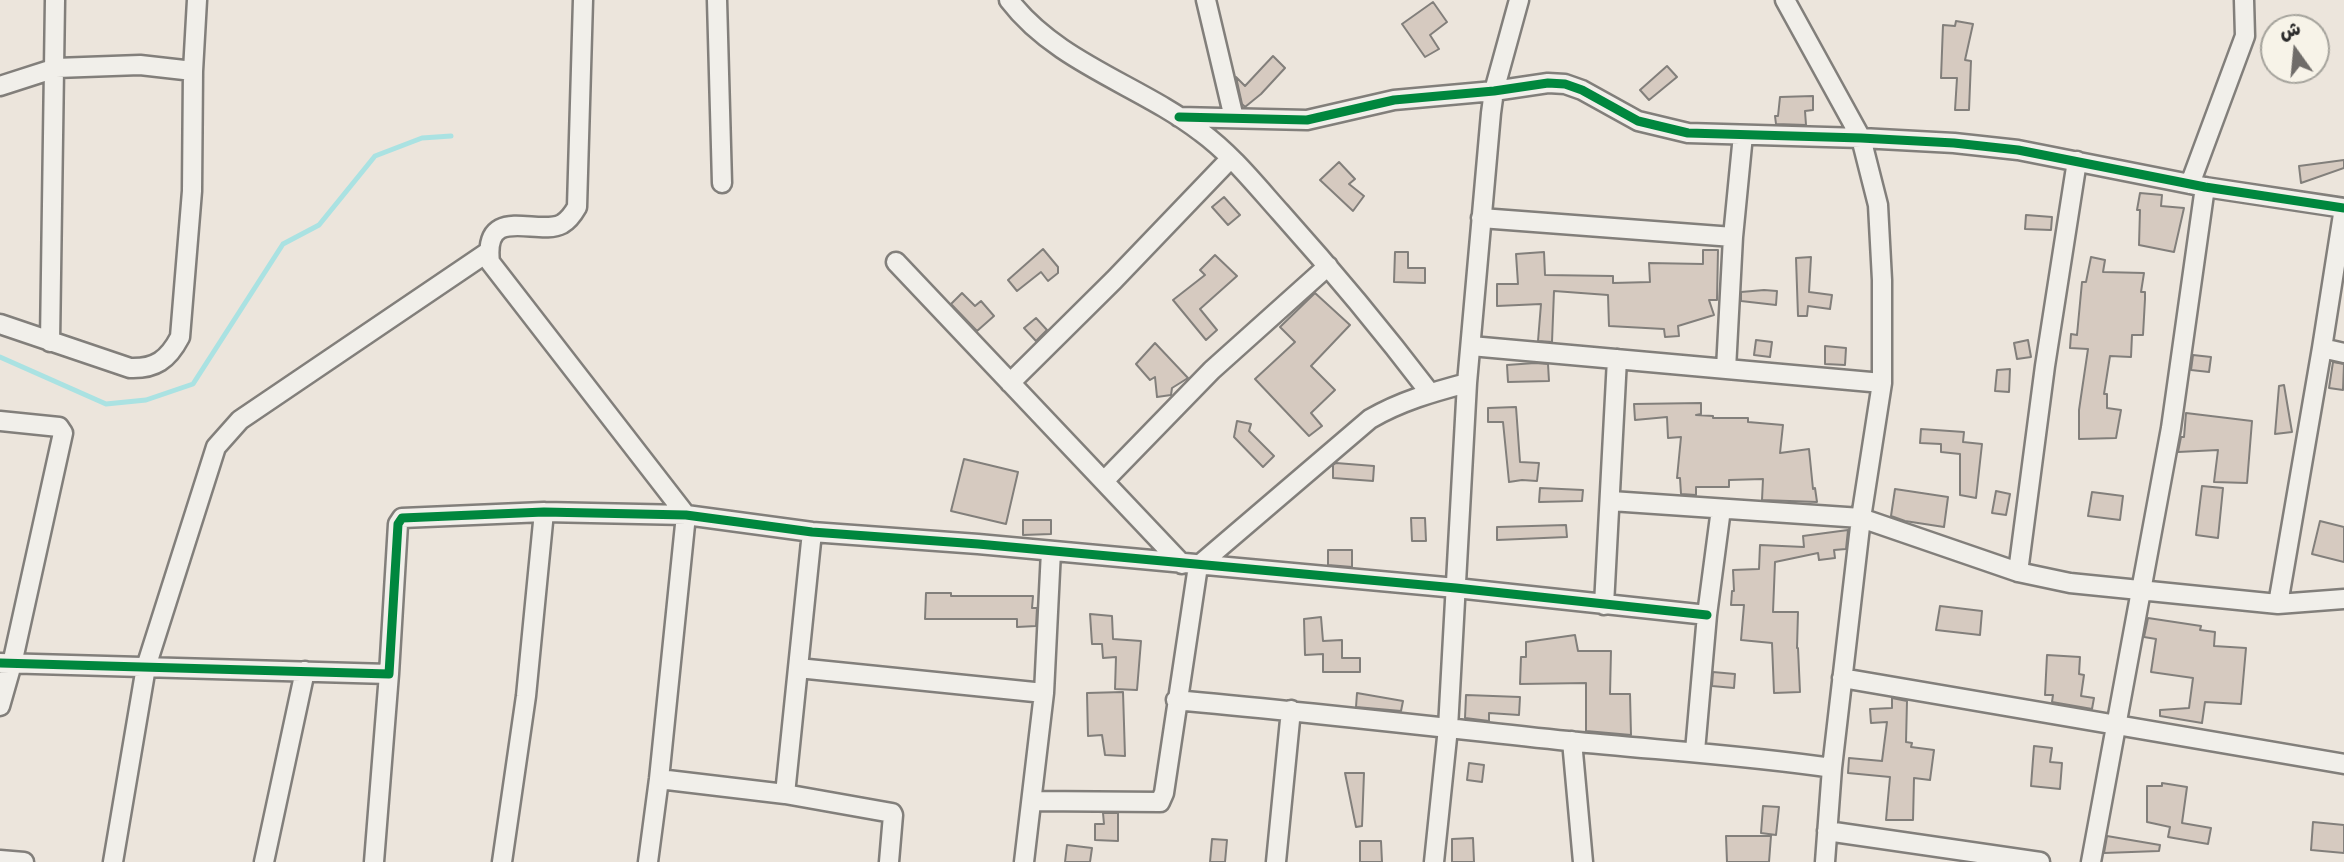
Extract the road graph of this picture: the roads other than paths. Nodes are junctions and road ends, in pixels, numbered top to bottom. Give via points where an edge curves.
1 (55, 0) edge
2 (197, 0) edge
3 (583, 0) edge
4 (717, 0) edge
5 (1009, 0) edge
6 (1206, 0) edge
7 (1519, 0) edge
8 (1785, 0) edge
9 (2244, 0) edge
10 (56, 68) junction
11 (193, 71) junction
12 (0, 86) edge
13 (1494, 91) junction
14 (1180, 117) junction
15 (1234, 118) junction
16 (1743, 135) junction
17 (1861, 138) junction
18 (1231, 158) junction
19 (2077, 161) junction
20 (722, 183) dead end
21 (2198, 186) junction
22 (2344, 208) edge
23 (1481, 218) junction
24 (1732, 237) junction
25 (488, 252) junction
26 (896, 262) dead end
27 (1328, 266) junction
28 (0, 324) edge
29 (50, 342) junction
30 (1471, 346) junction
31 (2322, 348) junction
32 (2344, 353) edge
33 (1617, 359) junction
34 (1726, 369) junction
35 (1010, 383) junction
36 (1467, 383) junction
37 (1882, 383) junction
38 (1430, 393) junction
39 (0, 421) edge
40 (1104, 481) junction
41 (1611, 501) junction
42 (1721, 509) junction
43 (544, 512) junction
44 (686, 515) junction
45 (1861, 517) junction
46 (812, 531) junction
47 (1051, 551) junction
48 (1190, 565) junction
49 (2018, 572) junction
50 (1456, 588) junction
51 (2140, 591) junction
52 (2344, 599) edge
53 (2278, 604) junction
54 (1604, 605) junction
55 (1707, 615) junction
56 (6, 664) edge
57 (146, 667) junction
58 (799, 668) junction
59 (305, 671) junction
60 (389, 674) junction
61 (1842, 678) junction
62 (1044, 693) junction
63 (1176, 700) junction
64 (0, 706) edge
65 (1291, 710) junction
66 (2117, 724) junction
67 (1448, 728) junction
68 (1572, 741) junction
69 (1695, 751) junction
70 (2344, 764) edge
71 (1832, 768) junction
72 (659, 779) junction
73 (785, 794) junction
74 (1032, 801) junction
75 (1827, 831) junction
76 (0, 860) edge
77 (24, 862) edge
78 (113, 862) edge
79 (264, 862) edge
80 (374, 862) edge
81 (502, 862) edge
82 (648, 862) edge
83 (889, 862) edge
84 (1024, 862) edge
85 (1276, 862) edge
86 (1434, 862) edge
87 (1583, 862) edge
88 (1825, 862) edge
89 (2040, 862) edge
90 (2091, 862) edge

1 - 10 street
2 - 11 street
3 - 25 street via 577,207 558,226 500,229
4 - 20 street
5 - 14 street via 1053,43
6 - 15 street
7 - 13 street
8 - 17 street
9 - 21 street via 2245,36
10 - 11 street via 139,65
10 - 12 street
10 - 29 street
11 - 29 street via 192,191 180,337 172,351 146,368 130,368
13 - 15 street via 1394,100 1307,120
13 - 16 street via 1565,84 1638,121 1688,133
13 - 23 street
14 - 15 street
14 - 18 street
16 - 17 street
16 - 24 street
17 - 19 street via 2005,149
17 - 37 street via 1878,205
18 - 27 street
18 - 35 street
19 - 21 street
19 - 49 street
21 - 22 street
21 - 51 street via 2171,428
22 - 31 street
23 - 24 street
23 - 30 street
24 - 34 street
25 - 44 street via 490,262
25 - 57 street via 229,430 216,447
26 - 35 street
27 - 38 street
27 - 40 street via 1212,370
28 - 29 street
30 - 33 street
30 - 36 street
31 - 32 street
31 - 53 street
33 - 34 street
33 - 41 street
34 - 37 street
35 - 40 street
36 - 38 street
36 - 50 street
37 - 45 street
38 - 48 street via 1370,419
39 - 56 street via 60,427 64,433
40 - 48 street
41 - 42 street
41 - 54 street
42 - 45 street
42 - 55 street
43 - 44 street
43 - 60 street via 402,518
43 - 81 street via 526,696
44 - 46 street
44 - 72 street
45 - 49 street
45 - 61 street
46 - 47 street
46 - 58 street
47 - 48 street
47 - 62 street
48 - 50 street
48 - 63 street
49 - 51 street
50 - 54 street
50 - 67 street
51 - 53 street
51 - 66 street
52 - 53 street
54 - 55 street
55 - 69 street
56 - 57 street
56 - 64 street
57 - 59 street
57 - 78 street
58 - 62 street
58 - 73 street
59 - 60 street
59 - 79 street
60 - 80 street
61 - 66 street
61 - 71 street
62 - 74 street
63 - 65 street
63 - 74 street via 1160,802
65 - 67 street
65 - 85 street
66 - 70 street
66 - 90 street
67 - 68 street
67 - 86 street
68 - 69 street
68 - 87 street
69 - 71 street
71 - 75 street
72 - 73 street
72 - 82 street
73 - 83 street via 892,813
74 - 84 street
75 - 88 street
75 - 89 street
76 - 77 street

